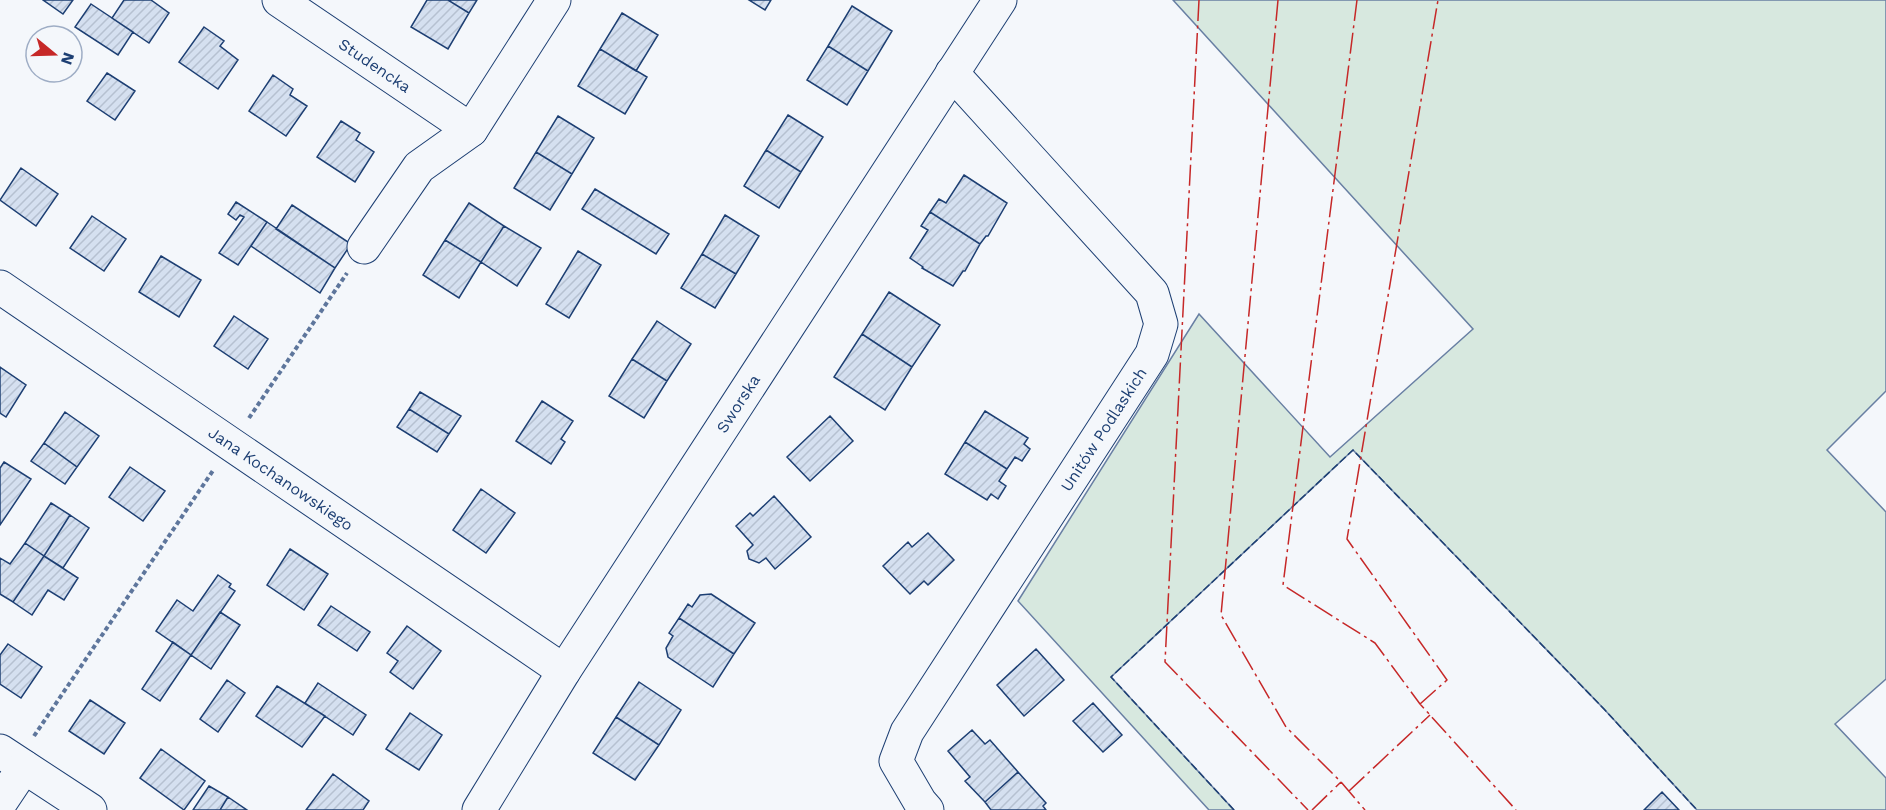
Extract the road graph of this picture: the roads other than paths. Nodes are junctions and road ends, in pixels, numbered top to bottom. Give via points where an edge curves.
1 (279, 0) edge
2 (554, 0) edge
3 (1000, 0) edge
4 (952, 74) junction
5 (471, 130) junction
6 (364, 247) road end
7 (0, 287) edge
8 (564, 671) junction
9 (13, 760) edge
10 (0, 803) edge
11 (482, 809) edge
12 (90, 810) edge
13 (927, 810) edge

1 - 5 street, Studencka
2 - 5 street
3 - 4 street, Sworska
4 - 8 street, Sworska
4 - 13 street, Unitów Podlaskich via 1152,293 1161,324 1152,354 907,732 896,761
5 - 6 street via 419,167
7 - 8 street, Jana Kochanowskiego
8 - 11 street, Sworska
9 - 10 street
9 - 12 street

